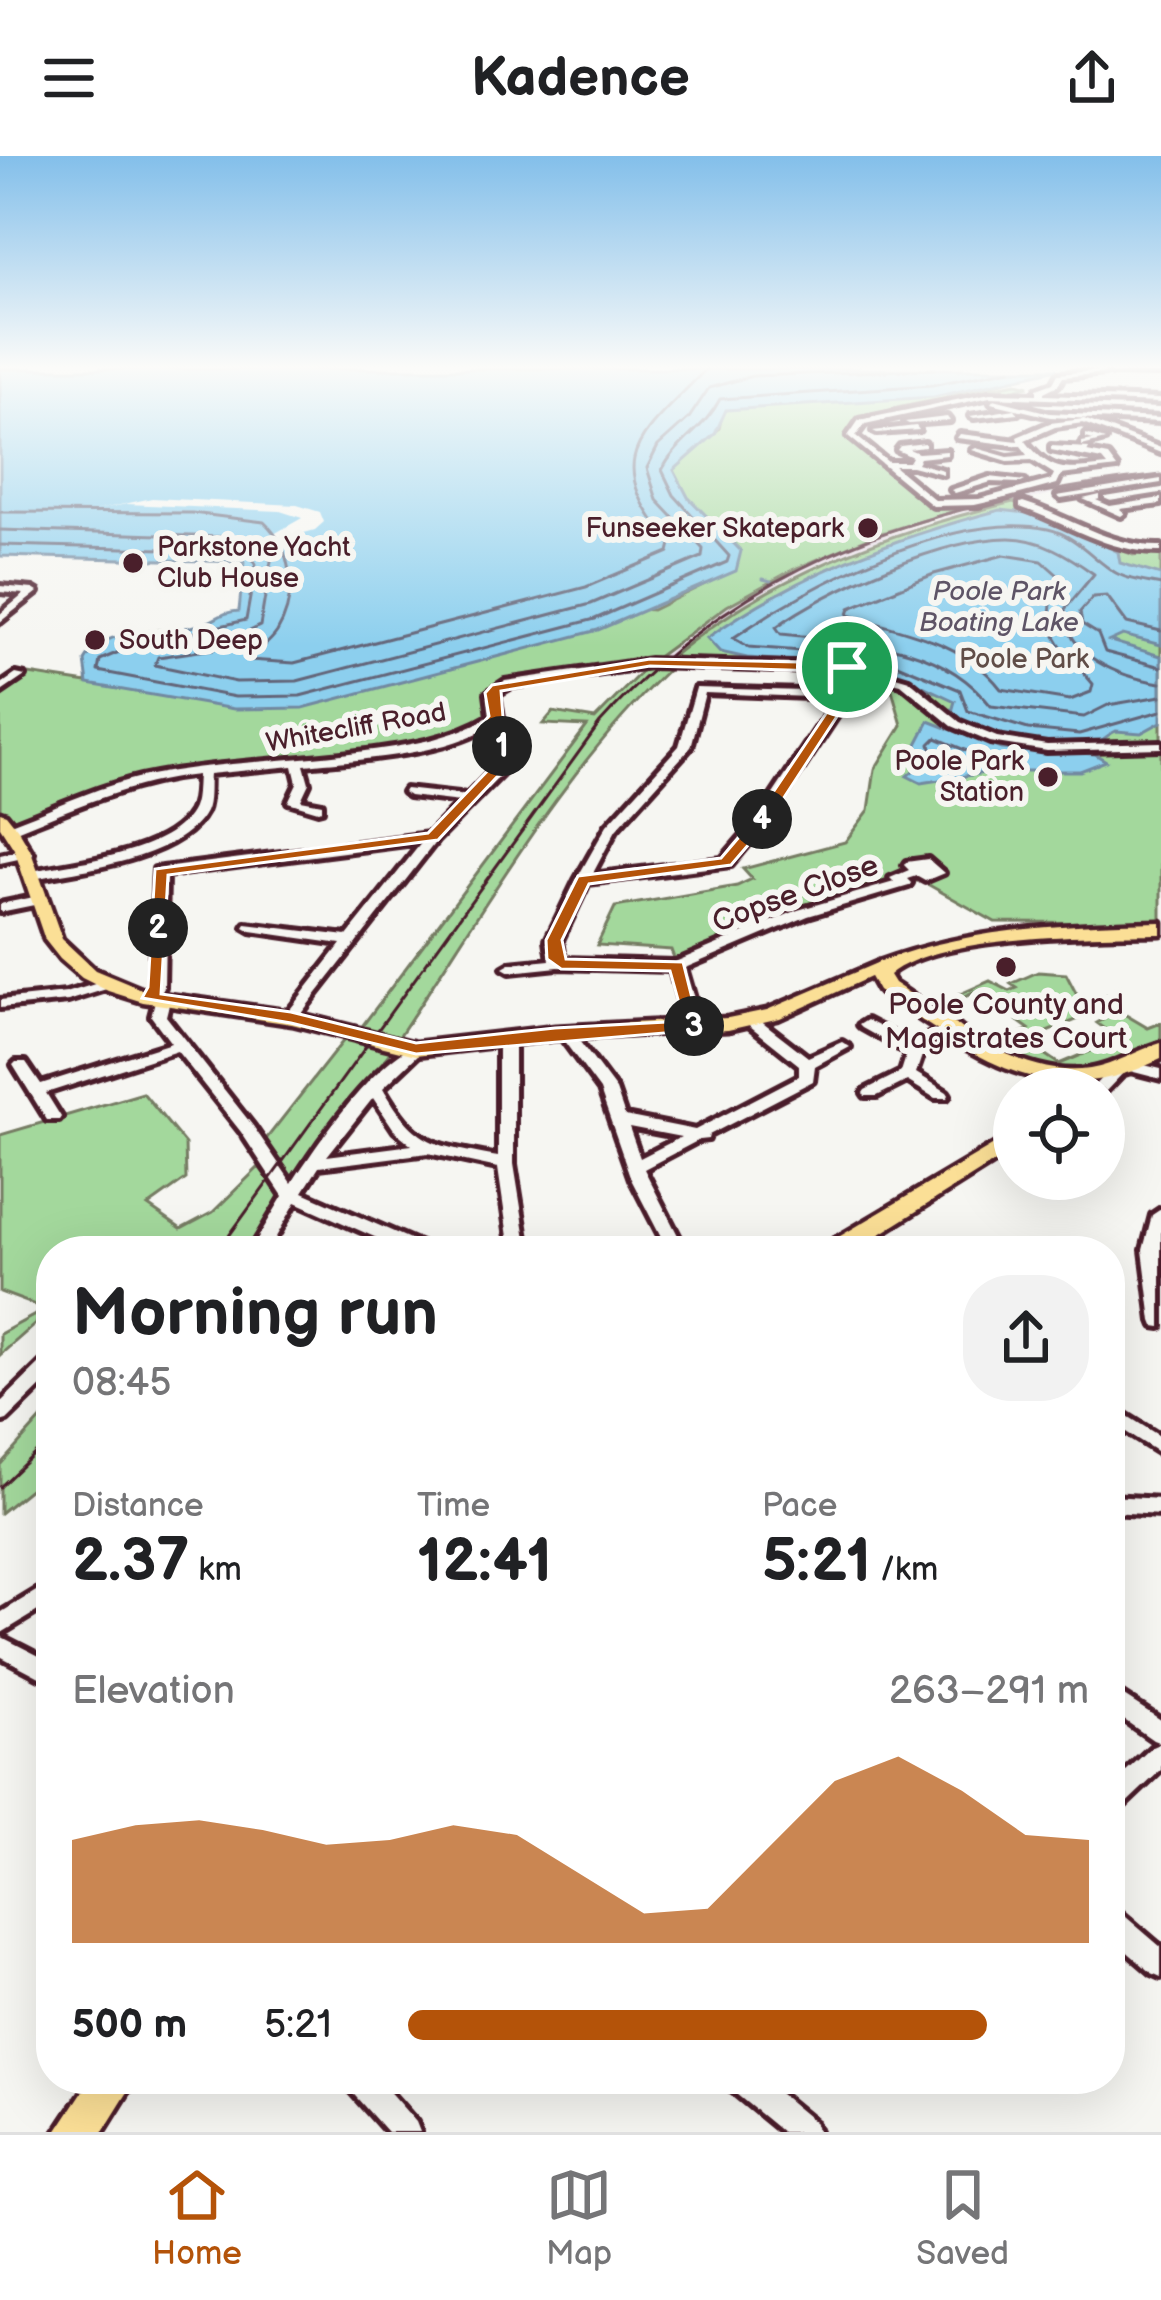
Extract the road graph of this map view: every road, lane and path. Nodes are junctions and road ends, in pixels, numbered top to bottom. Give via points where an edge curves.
1 (880, 461) edge
2 (905, 461) edge
3 (916, 461) edge
4 (1005, 461) edge
5 (1027, 461) edge
6 (1040, 461) edge
7 (1072, 461) dead end
8 (1108, 461) edge
9 (883, 464) junction
10 (1085, 471) junction
11 (940, 472) dead end
12 (1009, 472) junction
13 (1034, 473) dead end
14 (1058, 473) junction
15 (1161, 481) edge
16 (1112, 490) junction
17 (1011, 495) junction
18 (1061, 496) dead end
19 (1161, 501) edge
20 (1141, 504) junction
21 (1023, 505) dead end
22 (1161, 549) edge
23 (0, 589) edge
24 (0, 619) edge
25 (862, 669) junction
26 (20, 676) dead end
27 (0, 690) edge
28 (844, 694) junction
29 (488, 725) junction
30 (1161, 745) edge
31 (299, 766) junction
32 (203, 774) junction
33 (409, 792) dead end
34 (470, 800) junction
35 (318, 807) dead end
36 (6, 823) edge
37 (433, 837) junction
38 (27, 853) junction
39 (0, 860) edge
40 (918, 871) dead end
41 (32, 875) junction
42 (583, 880) junction
43 (39, 900) junction
44 (0, 908) edge
45 (251, 927) dead end
46 (1161, 928) edge
47 (351, 940) junction
48 (557, 963) junction
49 (677, 966) junction
50 (510, 968) dead end
51 (885, 977) junction
52 (111, 982) junction
53 (156, 999) junction
54 (0, 1004) edge
55 (291, 1018) junction
56 (750, 1019) junction
57 (867, 1025) dead end
58 (694, 1026) junction
59 (953, 1029) junction
60 (566, 1033) junction
61 (506, 1040) junction
62 (180, 1045) junction
63 (842, 1047) dead end
64 (416, 1049) junction
65 (912, 1050) junction
66 (1160, 1060) edge
67 (807, 1064) junction
68 (21, 1065) dead end
69 (1012, 1068) edge
70 (1125, 1071) edge
71 (908, 1075) junction
72 (375, 1088) junction
73 (39, 1090) junction
74 (871, 1093) dead end
75 (941, 1095) dead end
76 (53, 1117) dead end
77 (620, 1120) junction
78 (703, 1136) junction
79 (423, 1149) junction
80 (993, 1153) edge
81 (317, 1162) junction
82 (506, 1163) junction
83 (637, 1173) junction
84 (290, 1193) junction
85 (1161, 1215) edge
86 (267, 1236) edge
87 (388, 1236) edge
88 (517, 1236) edge
89 (669, 1236) edge
90 (859, 1236) edge
91 (1161, 1321) edge
92 (36, 1379) edge
93 (0, 1415) edge
94 (1125, 1422) edge
95 (1161, 1447) edge
96 (1125, 1505) edge
97 (1161, 1507) edge
98 (36, 1601) edge
99 (0, 1625) edge
100 (0, 1645) edge
101 (36, 1665) edge
102 (1125, 1708) edge
103 (1161, 1733) edge
104 (1161, 1754) edge
105 (1125, 1788) edge
106 (1125, 1933) edge
107 (1161, 1964) edge
108 (105, 2094) edge
109 (371, 2094) edge
110 (758, 2094) edge
111 (398, 2129) edge
112 (77, 2132) edge
113 (804, 2132) edge

1 - 9 street
2 - 9 street
3 - 11 street via 923,471
4 - 12 street
5 - 12 street
6 - 14 street
7 - 10 street
8 - 10 street via 1113,468
9 - 17 street via 933,503
10 - 14 street
12 - 13 street
12 - 17 street via 963,489
14 - 17 street via 1052,484
15 - 16 street
16 - 18 street
16 - 20 street
16 - 20 street via 1097,499 1116,511
19 - 20 street
21 - 22 street via 1136,552
23 - 24 street via 33,592
25 - 28 street
25 - 29 street, Whitecliff Road via 650,662 509,682 492,693 496,717
25 - 30 street, Whitecliff Road via 905,682 956,724 994,740 1046,748
26 - 27 street
28 - 42 street via 763,819 725,862
28 - 42 street via 700,690 685,747 611,828
29 - 31 street, Whitecliff Road
29 - 34 street via 502,764
31 - 32 street, Whitecliff Road
31 - 35 street via 303,783 294,802
32 - 36 street, Whitecliff Road via 147,778
32 - 41 street via 200,810 175,835 135,853
33 - 34 street
34 - 37 street
36 - 38 main road
37 - 47 street
37 - 53 street via 160,872
38 - 39 street
38 - 41 main road
40 - 49 street, Copse Close via 896,878 904,884 803,913
41 - 43 main road
42 - 48 street via 554,940
43 - 44 street
43 - 52 main road via 62,953
45 - 47 street
46 - 51 highway via 1008,931 955,941
47 - 55 street
48 - 49 street
48 - 50 street
49 - 58 street
51 - 56 main road
51 - 59 highway
52 - 53 main road
52 - 54 street via 68,997
53 - 55 main road
53 - 62 street via 158,1016
55 - 64 main road
56 - 58 main road
56 - 67 street
57 - 65 street
58 - 60 main road
59 - 65 street
59 - 69 highway
60 - 61 main road
60 - 77 street
61 - 64 main road
61 - 82 street
62 - 73 street
62 - 84 street
63 - 67 street
64 - 72 street
65 - 71 street
66 - 70 highway
67 - 78 street via 807,1078
68 - 73 street
71 - 74 street
71 - 75 street
72 - 79 street via 393,1124
72 - 81 street
73 - 76 street
77 - 78 street
77 - 83 street
78 - 83 street
79 - 81 street
79 - 82 street
80 - 90 highway
81 - 84 street
82 - 88 street
83 - 89 street
84 - 86 street
84 - 87 street
85 - 91 street via 1151,1250
92 - 93 street
94 - 95 street
96 - 97 street
98 - 99 street
100 - 101 street
102 - 103 street
104 - 105 street
106 - 107 street
108 - 112 highway
109 - 111 street
110 - 113 street

